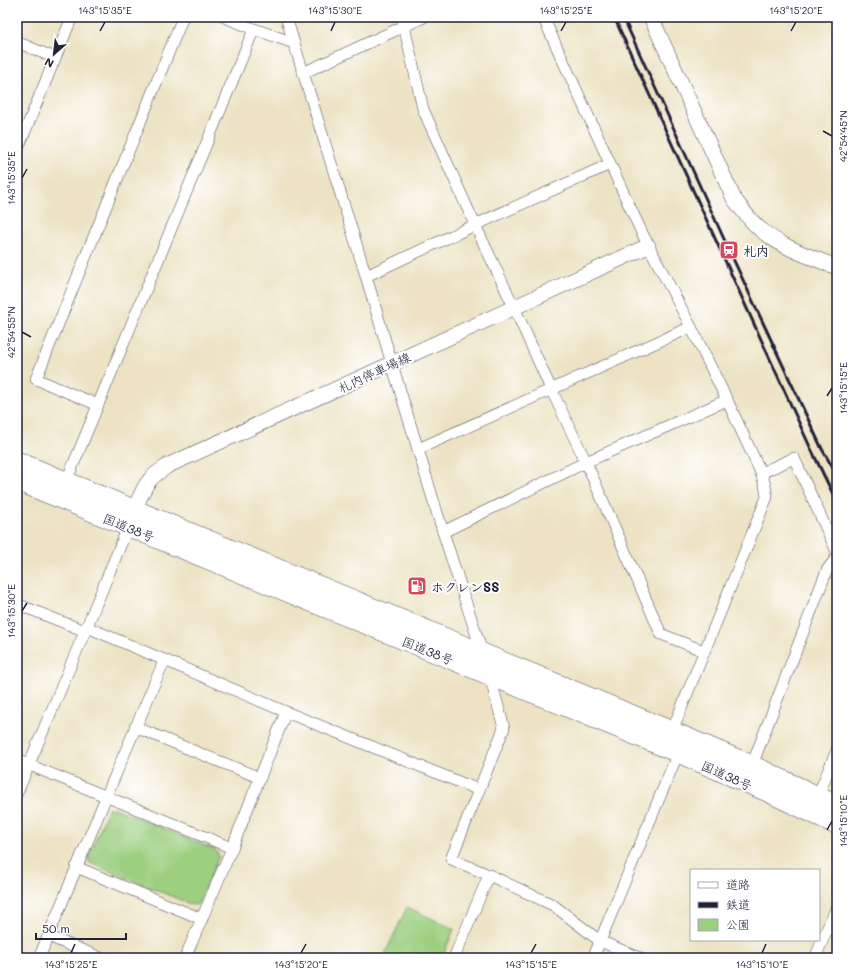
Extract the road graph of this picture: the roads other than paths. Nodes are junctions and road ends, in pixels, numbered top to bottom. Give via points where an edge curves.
1 (72, 17) edge
2 (183, 17) edge
3 (224, 17) edge
4 (286, 17) edge
5 (424, 17) edge
6 (543, 17) edge
7 (651, 17) edge
8 (404, 21) edge
9 (254, 29) junction
10 (17, 42) edge
11 (294, 43) junction
12 (55, 58) junction
13 (303, 73) junction
14 (18, 143) edge
15 (610, 164) junction
16 (475, 225) junction
17 (648, 246) junction
18 (837, 267) edge
19 (366, 276) junction
20 (514, 307) junction
21 (691, 327) junction
22 (392, 364) junction
23 (551, 389) junction
24 (727, 400) junction
25 (98, 405) junction
26 (418, 449) junction
27 (17, 461) edge
28 (586, 462) junction
29 (761, 472) junction
30 (17, 481) edge
31 (63, 490) junction
32 (135, 510) junction
33 (128, 527) junction
34 (443, 532) junction
35 (837, 552) edge
36 (837, 557) edge
37 (17, 604) edge
38 (86, 629) junction
39 (704, 651) junction
40 (482, 653) junction
41 (164, 661) junction
42 (490, 676) junction
43 (286, 712) junction
44 (135, 727) junction
45 (672, 731) junction
46 (837, 750) edge
47 (678, 753) junction
48 (17, 760) edge
49 (29, 764) junction
50 (752, 765) junction
51 (260, 778) junction
52 (479, 790) junction
53 (17, 793) edge
54 (818, 795) junction
55 (106, 797) junction
56 (837, 804) edge
57 (837, 825) edge
58 (232, 848) junction
59 (76, 867) junction
60 (489, 875) junction
61 (837, 906) edge
62 (202, 919) junction
63 (48, 936) junction
64 (600, 941) junction
65 (39, 958) edge
66 (101, 958) edge
67 (185, 958) edge
68 (454, 958) edge
69 (593, 958) edge
70 (640, 958) edge
71 (815, 958) edge

1 - 12 street
2 - 25 street via 36,379
3 - 9 street
4 - 11 street
5 - 8 street
6 - 15 street
7 - 18 main road via 734,199 760,229 784,246
8 - 13 street
8 - 16 street via 423,109
9 - 11 street
9 - 25 street
10 - 12 street
11 - 13 street
12 - 14 street
13 - 19 street
15 - 16 street
15 - 17 street
16 - 19 street
16 - 20 street
17 - 20 main road, 札内停車場線
17 - 21 street
19 - 22 street
20 - 22 main road, 札内停車場線
20 - 23 street
21 - 23 street
21 - 24 street
22 - 26 street
22 - 32 main road, 札内停車場線 via 169,465 148,481
23 - 26 street
23 - 28 street
24 - 28 street
24 - 29 street
25 - 31 street
26 - 34 street
27 - 31 highway, 国道38号
28 - 34 street
28 - 39 street via 661,634
29 - 35 street via 794,458
29 - 39 street via 767,497
30 - 31 highway, 国道38号
31 - 32 highway, 国道38号
31 - 33 highway, 国道38号
32 - 33 main road, 札内停車場線
32 - 40 highway, 国道38号
33 - 38 street
33 - 42 highway, 国道38号
34 - 40 street
36 - 50 street via 827,570
37 - 38 street
38 - 41 street
38 - 49 street
39 - 45 street
40 - 42 street
40 - 45 highway, 国道38号
41 - 43 street
41 - 44 street
42 - 47 highway, 国道38号
42 - 52 street via 504,728
43 - 51 street
43 - 52 street
44 - 51 street
44 - 55 street
45 - 47 street
45 - 50 highway, 国道38号
46 - 54 street
47 - 57 highway, 国道38号
47 - 64 street
48 - 49 street
49 - 53 street
49 - 55 street
50 - 54 highway, 国道38号
51 - 58 street
52 - 60 street via 451,859
54 - 56 highway, 国道38号
55 - 58 street
55 - 59 street
58 - 62 street
59 - 62 street
59 - 63 street
60 - 64 street via 554,906
60 - 68 street
61 - 71 street
62 - 67 street
63 - 65 street
63 - 66 street
64 - 69 street
64 - 70 street

